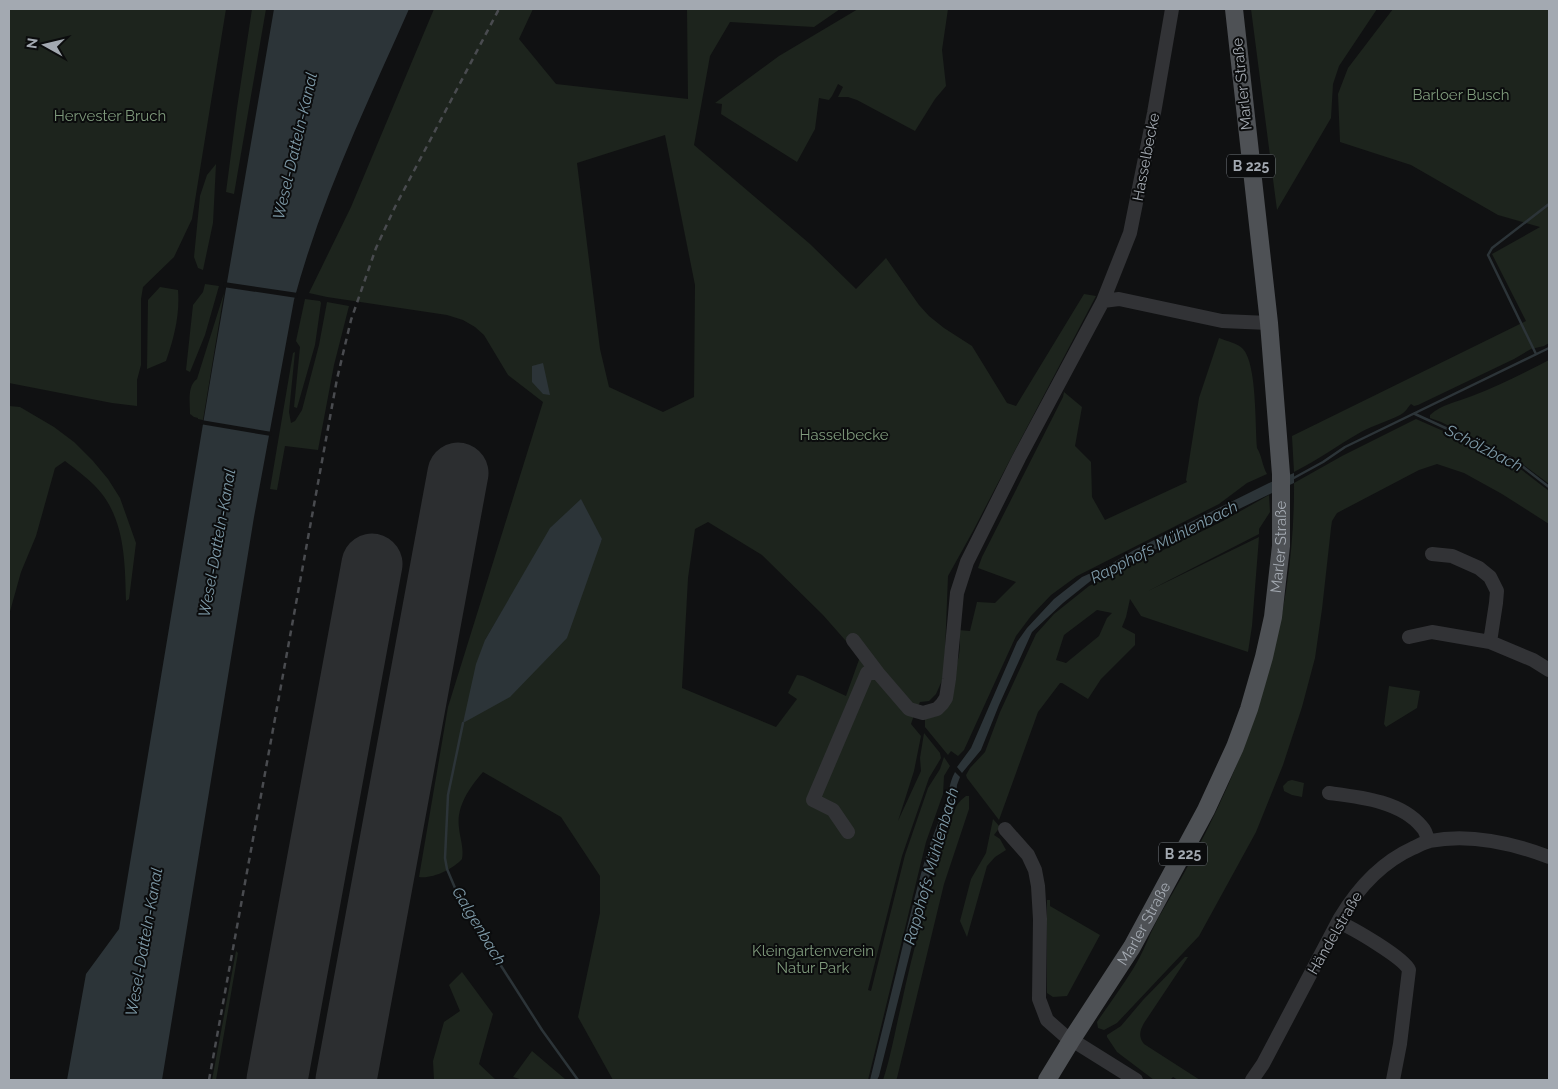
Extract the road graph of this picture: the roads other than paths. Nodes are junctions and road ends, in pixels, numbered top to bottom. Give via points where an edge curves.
1 (1172, 9) edge
2 (1234, 9) edge
3 (1103, 301) junction
4 (1269, 323) junction
5 (1432, 554) dead end
6 (1409, 637) dead end
7 (854, 640) dead end
8 (1490, 642) junction
9 (1549, 670) edge
10 (878, 674) junction
11 (1329, 792) dead end
12 (1005, 829) dead end
13 (848, 832) dead end
14 (1428, 841) junction
15 (1549, 857) edge
16 (1338, 922) junction
17 (1072, 1039) junction
18 (1047, 1080) edge
19 (1136, 1080) edge
20 (1252, 1080) edge
21 (1393, 1080) edge

1 - 3 street, Hasselbecke via 1133,222
2 - 4 main road, Marler Straße / B 225
3 - 4 street via 1119,299 1222,321
3 - 10 street, Hasselbecke via 967,562 957,593 946,698 930,712 913,711
4 - 17 main road, Marler Straße / B 225 via 1282,516 1269,637 1235,747 1206,810 1141,930
5 - 8 street via 1452,556 1490,576 1497,591
6 - 8 street via 1432,632
7 - 10 street, Hasselbecke
8 - 9 street
10 - 13 street via 867,672 813,800 833,810
11 - 14 street via 1364,798 1401,810 1423,827
12 - 17 street via 1028,855 1038,886 1039,999 1047,1020
14 - 15 street, Händelstraße via 1484,839
14 - 16 street, Händelstraße via 1400,854 1376,872 1351,900
16 - 20 street, Händelstraße via 1264,1064
16 - 21 street via 1395,956 1409,970
17 - 18 main road, Marler Straße / B 225
17 - 19 street

